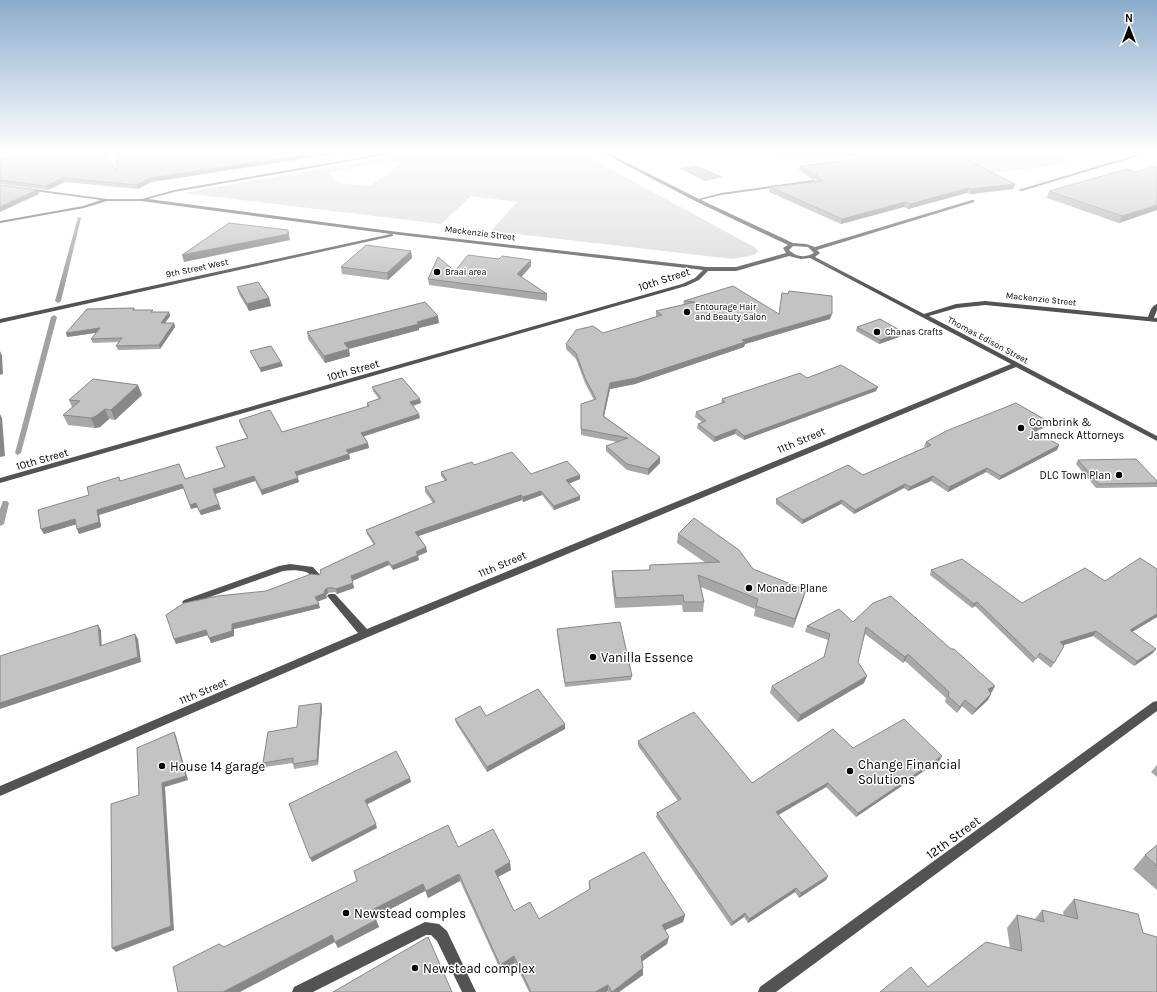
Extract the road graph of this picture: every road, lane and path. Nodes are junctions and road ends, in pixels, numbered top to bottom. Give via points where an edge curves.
1 (102, 199) edge
2 (700, 199) edge
3 (107, 200) junction
4 (141, 200) joint
5 (697, 200) joint
6 (972, 201) dead end
7 (0, 222) edge
8 (398, 233) junction
9 (792, 246) junction
10 (814, 249) junction
11 (789, 254) junction
12 (812, 256) junction
13 (707, 269) junction
14 (1157, 306) edge
15 (924, 316) junction
16 (1154, 320) edge
17 (0, 321) edge
18 (1015, 365) junction
19 (1157, 439) edge
20 (0, 481) edge
21 (317, 576) edge
22 (332, 596) dead end
23 (187, 602) edge
24 (366, 634) junction
25 (1157, 705) edge
26 (0, 791) edge
27 (299, 992) edge
28 (469, 992) edge
29 (765, 992) edge

1 - 3 street, Mackenzie Street
2 - 5 street
3 - 4 street, Mackenzie Street
3 - 7 street via 84,207
4 - 8 street, Mackenzie Street
5 - 9 street
6 - 10 street
8 - 13 street, Mackenzie Street
8 - 17 street, 9th Street West
9 - 10 street
9 - 11 street via 786,248
10 - 12 street via 817,253
11 - 12 street via 798,257
11 - 13 street, Mackenzie Street via 736,269
12 - 15 street, Thomas Edison Street
13 - 20 street, 10th Street via 697,279 684,285
14 - 16 street via 1153,311
15 - 16 street, Mackenzie Street via 956,306 985,303
15 - 18 street, Thomas Edison Street
18 - 19 street, Thomas Edison Street
18 - 24 street, 11th Street
21 - 23 street via 310,569 282,568
22 - 24 street
24 - 26 street, 11th Street
25 - 29 street, 12th Street
27 - 28 street via 425,928 434,929 442,936

